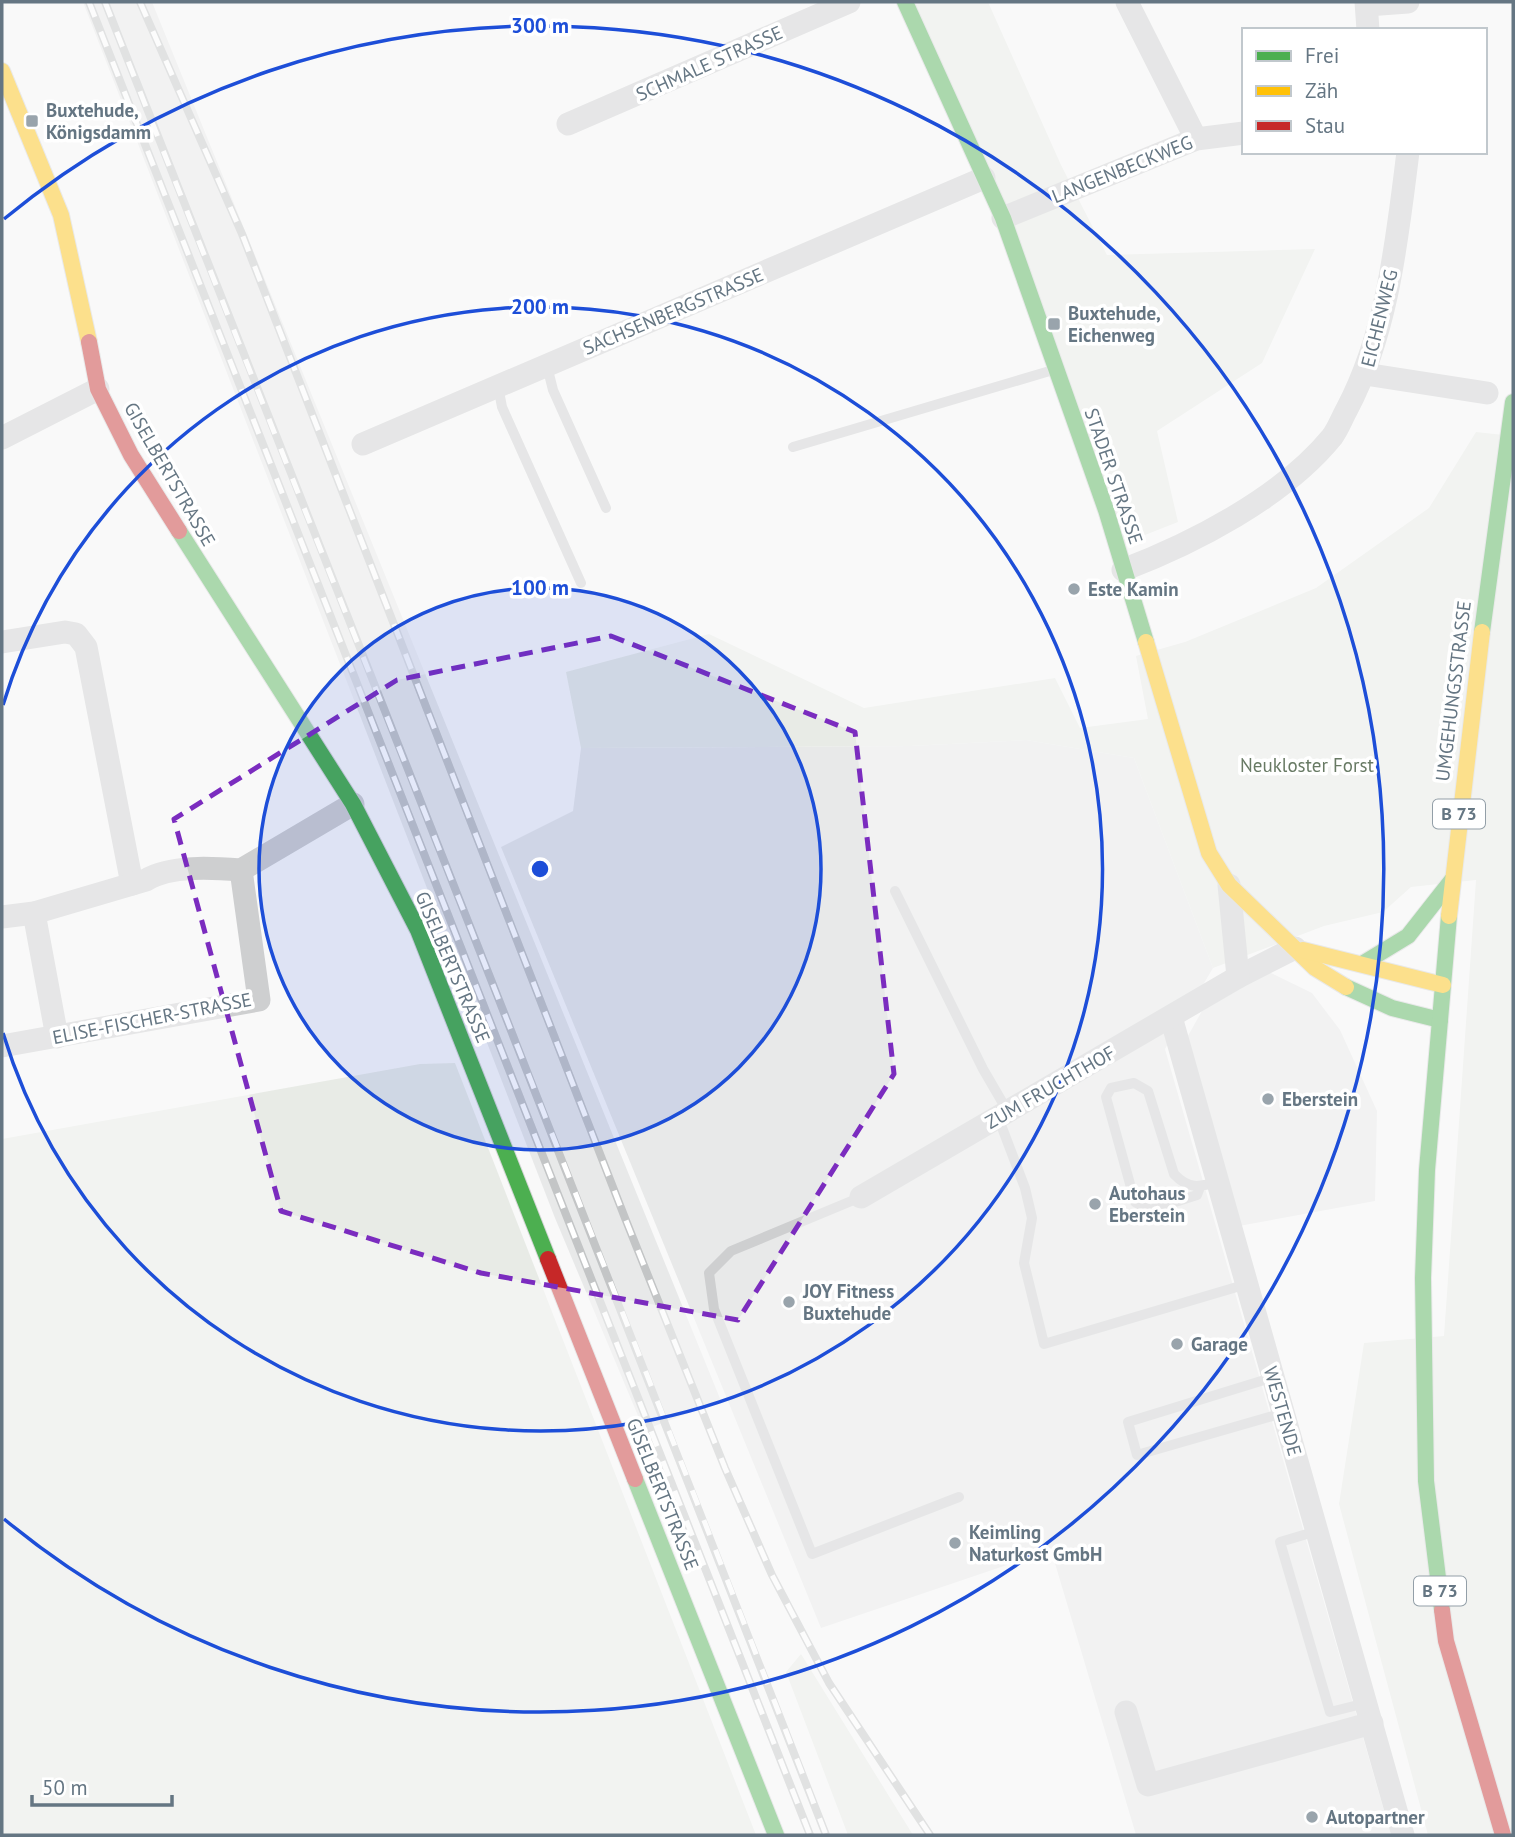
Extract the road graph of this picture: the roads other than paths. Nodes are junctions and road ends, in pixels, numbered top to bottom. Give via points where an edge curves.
1 (849, 2) edge
2 (905, 2) edge
3 (1127, 2) edge
4 (1408, 2) edge
5 (1366, 4) edge
6 (1368, 28) edge
7 (2, 71) edge
8 (568, 124) dead end
9 (1242, 134) edge
10 (1195, 139) junction
11 (1408, 154) edge
12 (984, 177) junction
13 (1003, 218) junction
14 (547, 366) junction
15 (1056, 370) junction
16 (1366, 374) junction
17 (498, 386) junction
18 (98, 389) junction
19 (1487, 393) dead end
20 (1513, 402) edge
21 (2, 438) edge
22 (363, 444) dead end
23 (793, 447) dead end
24 (606, 508) dead end
25 (1124, 570) junction
26 (581, 583) dead end
27 (2, 642) edge
28 (353, 804) junction
29 (241, 870) junction
30 (1452, 880) junction
31 (132, 884) junction
32 (1229, 885) junction
33 (895, 891) dead end
34 (34, 913) junction
35 (2, 917) edge
36 (1295, 948) junction
37 (1362, 964) junction
38 (1238, 976) junction
39 (1443, 985) junction
40 (1171, 1017) junction
41 (1440, 1020) junction
42 (57, 1037) junction
43 (2, 1046) edge
44 (1003, 1114) junction
45 (1209, 1184) junction
46 (861, 1197) joint
47 (1247, 1284) junction
48 (1274, 1377) junction
49 (1283, 1413) junction
50 (959, 1497) dead end
51 (1317, 1531) junction
52 (1126, 1712) dead end
53 (1369, 1713) junction
54 (776, 1835) edge
55 (1404, 1835) edge
56 (1503, 1835) edge

1 - 8 street, SCHMALE STRASSE
2 - 12 street, STADER STRASSE
3 - 10 street
4 - 5 street
5 - 6 street
7 - 18 street, GISELBERTSTRASSE via 61,215
9 - 10 street, LANGENBECKWEG
10 - 13 street, LANGENBECKWEG
11 - 16 street, EICHENWEG via 1396,253
12 - 13 street, STADER STRASSE
12 - 14 street, SACHSENBERGSTRASSE
13 - 15 street, STADER STRASSE
14 - 17 street, SACHSENBERGSTRASSE
14 - 24 lane via 553,390
15 - 23 lane
15 - 25 street, STADER STRASSE
16 - 19 street
16 - 25 street, EICHENWEG via 1332,436 1282,485 1167,554
17 - 22 street, SACHSENBERGSTRASSE
17 - 26 lane via 502,407
18 - 21 street
18 - 28 street, GISELBERTSTRASSE via 131,455
20 - 30 street, UMGEHUNGSSTRASSE / B 73
25 - 32 street, STADER STRASSE via 1209,853
27 - 31 street via 65,632 76,634 86,647
28 - 29 street
28 - 54 street, GISELBERTSTRASSE via 418,930
29 - 31 street via 156,874
29 - 42 street, ELISE-FISCHER-STRASSE via 259,1000
30 - 37 street via 1408,936
30 - 39 street, UMGEHUNGSSTRASSE / B 73
31 - 34 street
32 - 36 street, STADER STRASSE
32 - 38 street
33 - 44 lane
34 - 35 street
34 - 42 street
36 - 37 street
36 - 38 street, ZUM FRUCHTHOF
36 - 41 street, STADER STRASSE via 1315,968 1347,988 1410,1014
37 - 39 street
38 - 40 street, ZUM FRUCHTHOF
39 - 41 street, B 73
40 - 44 street, ZUM FRUCHTHOF
40 - 45 street, WESTENDE
41 - 56 street, B 73 via 1423,1256 1426,1481 1446,1641
42 - 43 street, ELISE-FISCHER-STRASSE
44 - 46 street, ZUM FRUCHTHOF
44 - 47 lane via 1032,1217 1024,1263 1044,1343
45 - 45 lane via 1183,1184 1174,1174 1148,1091 1135,1083 1111,1088 1106,1097 1135,1202 1150,1210 1187,1200
45 - 47 street, WESTENDE
46 - 50 lane via 731,1251 709,1273 714,1309 812,1554
47 - 48 street, WESTENDE
48 - 49 street, WESTENDE
48 - 49 lane via 1128,1422 1137,1455
49 - 51 street, WESTENDE
51 - 53 street, WESTENDE
51 - 53 lane via 1280,1542 1300,1616 1330,1712
52 - 53 street via 1148,1786
53 - 55 street, WESTENDE

